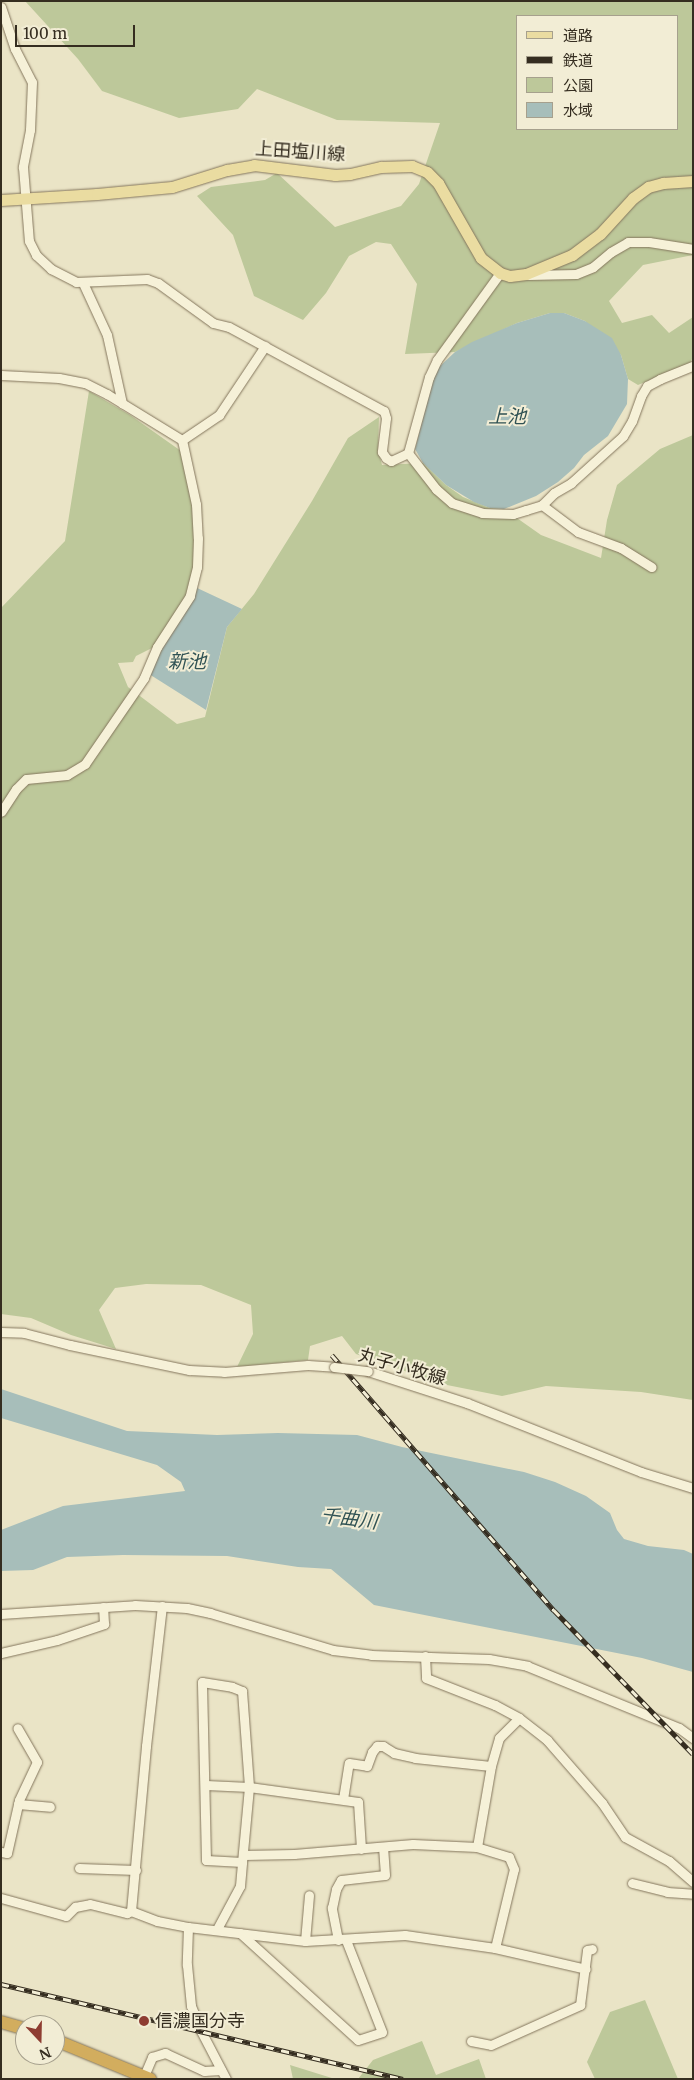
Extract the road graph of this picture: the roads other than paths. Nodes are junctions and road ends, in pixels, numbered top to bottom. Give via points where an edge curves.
1 (1, 7) edge
2 (693, 181) edge
3 (26, 199) junction
4 (1, 200) edge
5 (693, 249) edge
6 (500, 273) junction
7 (526, 274) junction
8 (83, 283) junction
9 (265, 346) junction
10 (693, 366) edge
11 (1, 375) edge
12 (122, 404) junction
13 (182, 440) junction
14 (408, 453) junction
15 (542, 505) junction
16 (651, 567) dead end
17 (1, 812) edge
18 (1, 1332) edge
19 (693, 1488) edge
20 (162, 1606) junction
21 (103, 1607) junction
22 (1, 1614) edge
23 (1, 1653) edge
24 (425, 1656) junction
25 (519, 1718) junction
26 (17, 1728) dead end
27 (693, 1738) edge
28 (491, 1766) junction
29 (206, 1785) junction
30 (249, 1787) junction
31 (342, 1799) junction
32 (18, 1804) junction
33 (50, 1808) dead end
34 (382, 1847) junction
35 (477, 1847) junction
36 (361, 1848) junction
37 (1, 1852) edge
38 (243, 1858) junction
39 (79, 1868) dead end
40 (136, 1870) junction
41 (693, 1882) edge
42 (632, 1883) dead end
43 (693, 1894) edge
44 (309, 1895) dead end
45 (1, 1898) edge
46 (132, 1911) junction
47 (188, 1927) junction
48 (217, 1929) junction
49 (240, 1933) junction
50 (342, 1940) junction
51 (305, 1941) junction
52 (495, 1948) junction
53 (592, 1949) dead end
54 (586, 1969) junction
55 (1, 2022) edge
56 (15, 2026) edge
57 (470, 2041) dead end
58 (65, 2044) edge
59 (221, 2070) junction
60 (139, 2076) edge
61 (226, 2079) edge

1 - 3 street via 15,49 32,82 30,130 23,167
2 - 7 main road via 648,187 633,198 600,234 572,255
3 - 4 main road, 上田塩川線
3 - 6 main road, 上田塩川線 via 172,187 254,165 336,175 380,167 412,166 427,172 438,183 481,258
3 - 8 street via 32,249 62,276
5 - 7 street via 628,242 593,267 576,274
6 - 7 main road via 510,276
6 - 14 street via 437,360 429,377
8 - 9 street via 147,279 214,323 229,327
8 - 12 street via 107,335
9 - 13 street via 219,415
9 - 14 street via 384,411 382,452 391,461
10 - 15 street via 648,386 623,436
11 - 12 street via 59,378 84,383
12 - 13 street
13 - 17 street via 196,504 198,538 196,574 190,596 158,647 144,678 85,764 67,775 26,780
14 - 15 street via 442,495 468,510 513,514
15 - 16 street via 578,532 621,548
18 - 19 street, 丸子小牧線, bridge via 24,1333 198,1370 224,1372 308,1365 368,1371 467,1403 641,1472
20 - 21 street
20 - 24 street via 210,1613 333,1650 371,1655
20 - 40 street
21 - 22 street
21 - 23 street via 104,1624 57,1640
24 - 25 street via 426,1678
24 - 27 street via 489,1659 527,1666 679,1728
25 - 28 street via 499,1738
25 - 41 street via 570,1764 626,1837 669,1861
26 - 32 street via 37,1762
28 - 31 street via 415,1758 377,1746 367,1766 348,1763
28 - 35 street
29 - 30 street
29 - 30 street via 202,1682 242,1691
29 - 38 street via 206,1860
30 - 31 street
30 - 38 street
31 - 36 street via 358,1802
32 - 33 street
32 - 37 street via 7,1853
34 - 35 street via 414,1844
34 - 36 street
34 - 50 street via 386,1875 341,1880 336,1889 332,1908
35 - 52 street via 510,1857 514,1869
36 - 38 street
38 - 48 street via 240,1886
39 - 40 street
40 - 46 street
42 - 43 street via 667,1892
44 - 51 street
45 - 46 street via 66,1916 75,1907 90,1904 127,1913
46 - 47 street via 157,1921
47 - 48 street
47 - 59 street via 187,1972 191,2006
48 - 49 street
49 - 50 street via 358,2040 382,2032
49 - 51 street
50 - 51 street
50 - 52 street via 406,1935
52 - 54 street
53 - 54 street via 587,1950
54 - 57 street via 580,2005 491,2045
55 - 56 highway
58 - 60 highway
59 - 60 street via 204,2071 165,2053 152,2057
59 - 61 street

